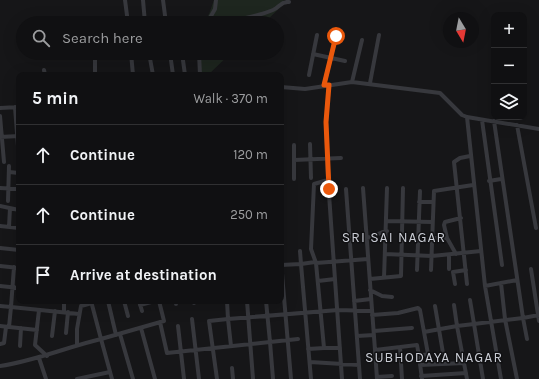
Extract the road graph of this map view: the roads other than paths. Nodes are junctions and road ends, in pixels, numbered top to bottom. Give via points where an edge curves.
1 (125, 0) edge
2 (143, 0) edge
3 (163, 0) edge
4 (216, 0) edge
5 (289, 2) dead end
6 (127, 16) edge
7 (144, 16) edge
8 (165, 16) edge
9 (211, 16) edge
10 (254, 16) edge
11 (318, 35) dead end
12 (379, 35) dead end
13 (336, 36) dead end
14 (362, 40) dead end
15 (313, 54) junction
16 (331, 57) junction
17 (95, 60) edge
18 (132, 60) edge
19 (150, 60) edge
20 (171, 60) edge
21 (183, 60) edge
22 (200, 60) edge
23 (345, 61) dead end
24 (95, 72) edge
25 (133, 72) edge
26 (152, 72) edge
27 (173, 72) edge
28 (185, 72) edge
29 (200, 72) edge
30 (309, 75) dead end
31 (352, 82) junction
32 (370, 83) junction
33 (327, 85) junction
34 (284, 87) edge
35 (16, 107) edge
36 (0, 108) edge
37 (0, 116) edge
38 (467, 117) junction
39 (482, 120) junction
40 (494, 121) junction
41 (518, 125) junction
42 (539, 129) edge
43 (16, 136) edge
44 (1, 137) edge
45 (310, 144) dead end
46 (294, 145) dead end
47 (470, 156) junction
48 (327, 158) junction
49 (341, 158) dead end
50 (310, 159) junction
51 (294, 160) junction
52 (4, 162) dead end
53 (9, 166) dead end
54 (9, 172) junction
55 (16, 173) edge
56 (311, 178) dead end
57 (294, 179) dead end
58 (501, 179) junction
59 (328, 180) junction
60 (489, 181) junction
61 (473, 185) junction
62 (0, 188) edge
63 (8, 188) junction
64 (363, 188) dead end
65 (387, 188) dead end
66 (403, 188) dead end
67 (457, 188) junction
68 (16, 189) edge
69 (346, 189) dead end
70 (420, 191) dead end
71 (8, 201) dead end
72 (420, 202) junction
73 (433, 202) junction
74 (0, 206) edge
75 (10, 208) junction
76 (16, 209) edge
77 (460, 218) junction
78 (388, 221) junction
79 (403, 222) junction
80 (418, 222) junction
81 (432, 222) junction
82 (0, 226) edge
83 (9, 227) junction
84 (16, 228) edge
85 (536, 228) dead end
86 (387, 231) junction
87 (367, 238) junction
88 (432, 238) junction
89 (447, 238) junction
90 (0, 248) edge
91 (16, 250) edge
92 (300, 251) dead end
93 (481, 251) junction
94 (464, 253) junction
95 (386, 254) junction
96 (401, 254) junction
97 (456, 254) junction
98 (418, 255) junction
99 (449, 255) junction
100 (432, 256) junction
101 (368, 259) junction
102 (351, 260) junction
103 (334, 261) junction
104 (315, 262) junction
105 (301, 264) junction
106 (284, 265) edge
107 (502, 265) dead end
108 (0, 266) edge
109 (16, 268) edge
110 (449, 269) dead end
111 (531, 269) dead end
112 (418, 270) dead end
113 (431, 270) dead end
114 (466, 270) junction
115 (16, 272) edge
116 (384, 278) junction
117 (335, 279) junction
118 (370, 279) junction
119 (517, 280) junction
120 (318, 281) junction
121 (501, 283) junction
122 (455, 284) dead end
123 (467, 284) dead end
124 (0, 286) edge
125 (485, 286) junction
126 (12, 287) junction
127 (16, 288) edge
128 (370, 290) junction
129 (284, 294) edge
130 (392, 297) dead end
131 (371, 299) junction
132 (354, 300) junction
133 (470, 300) dead end
134 (65, 304) edge
135 (86, 304) edge
136 (92, 304) edge
137 (109, 304) edge
138 (125, 304) edge
139 (140, 304) edge
140 (159, 304) edge
141 (227, 304) edge
142 (247, 304) edge
143 (266, 304) edge
144 (454, 305) dead end
145 (0, 306) edge
146 (436, 306) dead end
147 (11, 307) junction
148 (39, 310) junction
149 (338, 310) junction
150 (54, 311) junction
151 (142, 311) dead end
152 (320, 311) junction
153 (66, 312) junction
154 (355, 312) junction
155 (305, 313) junction
156 (372, 313) junction
157 (79, 314) junction
158 (286, 314) junction
159 (539, 315) edge
160 (128, 316) dead end
161 (268, 316) junction
162 (248, 318) junction
163 (523, 318) junction
164 (192, 319) dead end
165 (228, 319) junction
166 (505, 319) junction
167 (491, 320) junction
168 (203, 321) dead end
169 (209, 321) junction
170 (539, 321) edge
171 (160, 322) junction
172 (474, 324) junction
173 (0, 326) edge
174 (178, 326) dead end
175 (458, 326) junction
176 (7, 327) junction
177 (21, 328) junction
178 (141, 328) junction
179 (412, 328) dead end
180 (440, 329) junction
181 (37, 330) junction
182 (424, 332) junction
183 (66, 333) dead end
184 (374, 333) junction
185 (118, 334) junction
186 (52, 336) dead end
187 (357, 336) junction
188 (101, 339) junction
189 (527, 339) dead end
190 (288, 340) junction
191 (298, 340) dead end
192 (270, 342) junction
193 (0, 344) edge
194 (250, 344) junction
195 (77, 345) junction
196 (20, 346) dead end
197 (231, 346) junction
198 (213, 347) junction
199 (324, 348) junction
200 (340, 348) junction
201 (400, 348) junction
202 (197, 349) junction
203 (308, 349) junction
204 (375, 350) junction
205 (182, 351) junction
206 (443, 353) dead end
207 (48, 356) junction
208 (419, 356) junction
209 (39, 358) junction
210 (390, 358) dead end
211 (376, 360) junction
212 (310, 362) junction
213 (464, 363) junction
214 (341, 364) junction
215 (359, 365) junction
216 (420, 365) junction
217 (0, 366) edge
218 (232, 368) dead end
219 (110, 372) junction
220 (466, 373) junction
221 (392, 376) dead end
222 (449, 377) edge
223 (377, 378) edge
224 (422, 378) edge
225 (46, 379) edge
226 (77, 379) edge
227 (112, 379) edge
228 (133, 379) edge
229 (155, 379) edge
230 (184, 379) edge
231 (199, 379) edge
232 (217, 379) edge
233 (233, 379) edge
234 (253, 379) edge
235 (273, 379) edge
236 (291, 379) edge
237 (311, 379) edge
238 (342, 379) edge
239 (360, 379) edge
240 (402, 379) edge
241 (467, 379) edge
242 (483, 379) edge
243 (501, 379) edge
244 (517, 379) edge

1 - 6 street
2 - 7 street
3 - 8 street
4 - 9 street
5 - 10 street
11 - 15 street
12 - 32 street
13 - 16 street
14 - 31 street
15 - 16 street
15 - 30 street
16 - 23 street
16 - 33 street
17 - 24 street
18 - 25 street
19 - 26 street
20 - 27 street
21 - 28 street
22 - 29 street
31 - 32 street
31 - 33 street
32 - 38 street via 440,93
33 - 34 street via 304,89
33 - 48 street
35 - 36 street
37 - 44 street
38 - 39 street
38 - 47 street
39 - 40 street
39 - 60 street
40 - 41 street
40 - 58 street
41 - 42 street
41 - 85 street
43 - 44 street
44 - 52 street
45 - 50 street
46 - 51 street
47 - 61 street
47 - 67 street via 454,162
48 - 49 street
48 - 50 street
48 - 59 street
50 - 51 street
50 - 56 street
51 - 57 street
53 - 54 street
54 - 55 street
54 - 63 street
58 - 60 street
58 - 119 street
59 - 103 street
59 - 104 street via 314,184 311,249
60 - 107 street
61 - 67 street
61 - 93 street
62 - 63 street
63 - 68 street
63 - 71 street
64 - 87 street
65 - 78 street
66 - 79 street
67 - 73 street via 434,191
67 - 77 street
69 - 102 street
70 - 72 street
72 - 73 street
72 - 80 street
73 - 81 street
74 - 75 street
75 - 76 street
75 - 83 street
77 - 89 street via 445,222
77 - 94 street
78 - 79 street
78 - 86 street
79 - 80 street
79 - 96 street
80 - 81 street
80 - 98 street
81 - 88 street
82 - 83 street
83 - 84 street
86 - 87 street
86 - 95 street
87 - 101 street
88 - 89 street
88 - 100 street
89 - 97 street
90 - 91 street
92 - 105 street
93 - 94 street
93 - 125 street
94 - 97 street
94 - 114 street
95 - 96 street
95 - 116 street
96 - 98 street
96 - 116 street via 401,276
97 - 99 street
98 - 100 street
98 - 112 street
99 - 100 street
99 - 110 street
100 - 113 street
101 - 102 street
101 - 118 street
102 - 103 street
102 - 132 street
103 - 104 street
103 - 117 street
104 - 105 street
104 - 120 street
105 - 106 street
105 - 155 street
108 - 109 street
111 - 159 street
114 - 122 street via 453,272
114 - 123 street
115 - 126 street
116 - 118 street
117 - 120 street
117 - 149 street
118 - 128 street
119 - 121 street
119 - 163 street
120 - 152 street
121 - 125 street
121 - 166 street
124 - 126 street
125 - 167 street
126 - 127 street
126 - 147 street
128 - 130 street via 382,296
128 - 131 street
129 - 158 street
131 - 132 street
131 - 156 street
132 - 154 street
133 - 172 street
134 - 153 street
135 - 157 street via 81,306
136 - 188 street
137 - 185 street
138 - 160 street
139 - 151 street
140 - 171 street via 164,321
141 - 165 street
142 - 162 street
143 - 161 street
144 - 175 street
145 - 147 street
146 - 180 street
147 - 148 street
147 - 176 street
148 - 150 street
148 - 181 street
149 - 152 street
149 - 154 street
149 - 200 street
150 - 153 street
150 - 186 street
152 - 155 street
152 - 199 street
153 - 157 street
153 - 183 street
154 - 156 street
154 - 187 street
155 - 158 street
155 - 203 street
156 - 182 street via 398,313 418,308
156 - 184 street
157 - 195 street
158 - 161 street
158 - 190 street
159 - 163 street
159 - 170 street
161 - 162 street
161 - 192 street
162 - 165 street
162 - 194 street
163 - 166 street
163 - 189 street
164 - 202 street
165 - 169 street
165 - 197 street
166 - 167 street
166 - 244 street
167 - 172 street
167 - 243 street
168 - 169 street
169 - 198 street
171 - 178 street
171 - 205 street via 167,353
172 - 175 street
172 - 242 street
173 - 176 street
174 - 205 street
175 - 180 street
175 - 213 street
176 - 177 street
176 - 193 street via 4,343
177 - 181 street
177 - 196 street
178 - 185 street
178 - 229 street
179 - 184 street
180 - 182 street
180 - 206 street
181 - 207 street via 35,345
182 - 208 street via 428,354
184 - 187 street
184 - 204 street
185 - 188 street
185 - 228 street
187 - 215 street
188 - 195 street
188 - 219 street
190 - 191 street
190 - 192 street
190 - 236 street
192 - 194 street
192 - 235 street
194 - 197 street
194 - 234 street
195 - 207 street
197 - 198 street
198 - 202 street
198 - 232 street
199 - 200 street
199 - 203 street
200 - 214 street
201 - 204 street
201 - 208 street via 418,345
201 - 240 street
202 - 205 street
202 - 231 street
203 - 212 street
204 - 211 street
205 - 230 street
207 - 209 street
208 - 216 street
209 - 217 street
209 - 225 street
210 - 211 street
211 - 223 street
212 - 214 street
212 - 237 street
213 - 216 street
213 - 220 street
214 - 215 street
214 - 238 street
215 - 239 street
216 - 224 street
218 - 233 street
219 - 226 street
219 - 227 street
220 - 222 street
220 - 241 street
221 - 223 street
222 - 224 street

